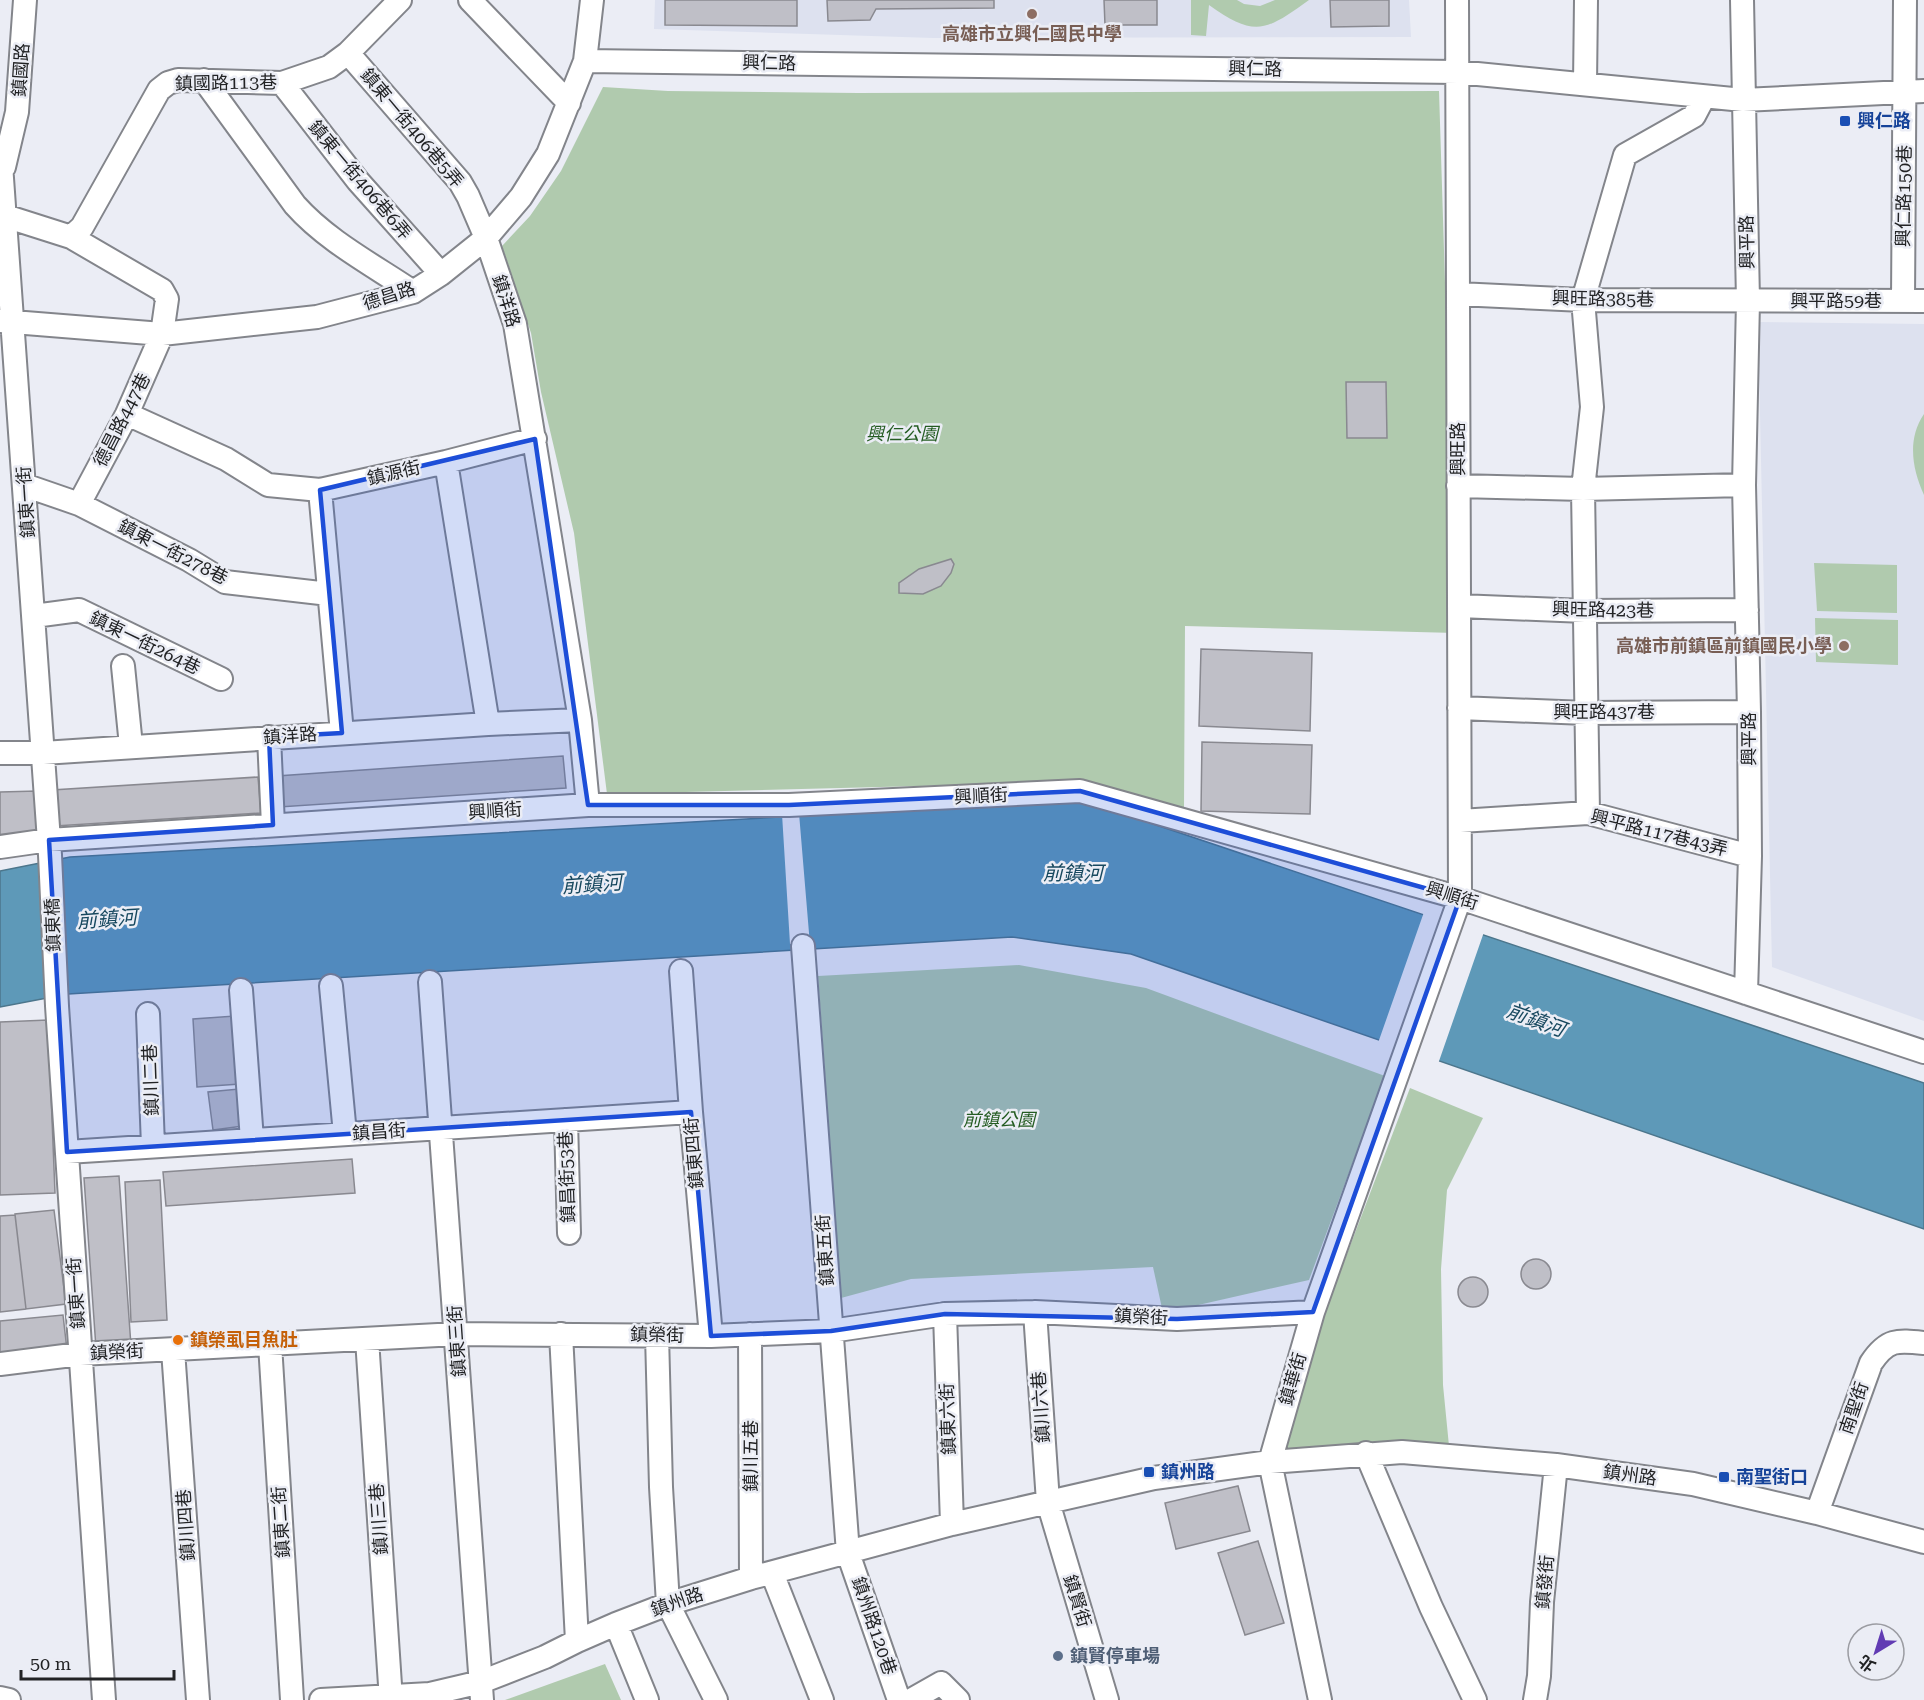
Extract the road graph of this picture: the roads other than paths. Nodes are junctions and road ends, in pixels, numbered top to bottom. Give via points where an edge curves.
1 (25, 0) edge
2 (400, 0) edge
3 (470, 0) edge
4 (592, 0) edge
5 (1457, 0) edge
6 (1586, 0) edge
7 (1742, 0) edge
8 (1905, 0) edge
9 (348, 53) junction
10 (585, 61) junction
11 (1457, 72) junction
12 (204, 80) junction
13 (282, 83) junction
14 (1585, 84) junction
15 (1915, 91) edge
16 (1704, 97) junction
17 (1743, 100) junction
18 (569, 103) junction
19 (0, 150) edge
20 (2, 175) junction
21 (1914, 210) edge
22 (5, 216) junction
23 (71, 237) junction
24 (486, 238) junction
25 (441, 274) junction
26 (413, 292) junction
27 (1458, 294) junction
28 (1583, 300) junction
29 (1748, 301) junction
30 (1914, 301) edge
31 (6, 321) edge
32 (162, 334) junction
33 (127, 414) junction
34 (535, 438) junction
35 (446, 462) junction
36 (24, 485) junction
37 (1744, 485) junction
38 (1458, 486) junction
39 (1583, 489) junction
40 (320, 490) junction
41 (79, 504) junction
42 (329, 594) junction
43 (1459, 606) junction
44 (1747, 610) junction
45 (1585, 611) junction
46 (34, 616) junction
47 (123, 666) dead end
48 (221, 679) dead end
49 (1459, 708) junction
50 (1749, 712) junction
51 (1586, 713) junction
52 (580, 720) junction
53 (488, 724) junction
54 (342, 733) junction
55 (269, 737) junction
56 (132, 746) junction
57 (0, 753) edge
58 (43, 753) junction
59 (588, 805) junction
60 (1588, 813) junction
61 (1460, 821) junction
62 (273, 825) junction
63 (0, 847) edge
64 (50, 848) junction
65 (1750, 856) junction
66 (1460, 898) junction
67 (803, 946) dead end
68 (681, 971) dead end
69 (430, 982) dead end
70 (331, 986) dead end
71 (241, 990) dead end
72 (1746, 993) junction
73 (56, 994) joint
74 (148, 1014) dead end
75 (1924, 1052) edge
76 (1400, 1068) joint
77 (691, 1112) junction
78 (566, 1120) junction
79 (440, 1128) junction
80 (345, 1134) junction
81 (252, 1140) junction
82 (153, 1146) junction
83 (67, 1152) junction
84 (569, 1233) dead end
85 (1035, 1312) junction
86 (1313, 1312) junction
87 (945, 1314) junction
88 (831, 1331) junction
89 (457, 1334) junction
90 (561, 1334) junction
91 (750, 1334) junction
92 (657, 1335) junction
93 (711, 1336) junction
94 (367, 1339) junction
95 (1924, 1342) edge
96 (270, 1344) junction
97 (173, 1350) junction
98 (81, 1354) junction
99 (0, 1364) edge
100 (1366, 1453) junction
101 (1270, 1462) junction
102 (1556, 1465) junction
103 (1048, 1502) junction
104 (1817, 1513) junction
105 (952, 1524) junction
106 (1924, 1542) edge
107 (848, 1553) junction
108 (762, 1576) junction
109 (668, 1604) junction
110 (616, 1624) junction
111 (577, 1641) junction
112 (481, 1691) edge
113 (0, 1698) edge
114 (391, 1698) edge
115 (9, 1700) edge
116 (104, 1700) edge
117 (198, 1700) edge
118 (292, 1700) edge
119 (321, 1700) edge
120 (647, 1700) edge
121 (716, 1700) edge
122 (822, 1700) edge
123 (899, 1700) edge
124 (911, 1700) edge
125 (958, 1700) edge
126 (1107, 1700) edge
127 (1320, 1700) edge
128 (1475, 1700) edge
129 (1535, 1700) edge

1 - 20 street, 鎮國路 via 17,112
2 - 9 street, 鎮國路113巷
3 - 18 street
4 - 10 street, 德昌路
5 - 11 street, 興旺路
6 - 14 street
7 - 17 street, 興平路
8 - 15 street, 興仁路150巷
9 - 13 street, 鎮國路113巷 via 329,67
9 - 24 street, 鎮東一街406巷5弄 via 460,183
10 - 11 street, 興仁路
10 - 18 street, 德昌路
11 - 14 street, 興仁路
11 - 27 street, 興旺路
12 - 13 street, 鎮國路113巷
12 - 23 street, 鎮國路113巷 via 177,80 159,90 82,227
12 - 26 street via 307,218
13 - 25 street, 鎮東一街406巷6弄 via 358,181
14 - 16 street, 興仁路
15 - 17 street, 興仁路
15 - 21 street, 興仁路150巷
16 - 17 street, 興仁路
16 - 28 street via 1694,116 1625,155
17 - 29 street, 興平路
18 - 24 street, 德昌路 via 548,154 520,197
19 - 20 street, 鎮東一街
20 - 22 street, 鎮東一街
21 - 30 street, 興仁路150巷
22 - 23 street
22 - 31 street, 鎮東一街
23 - 32 street, 德昌路447巷 via 162,290 167,298
24 - 25 street, 德昌路
24 - 34 street, 鎮洋路 via 515,324
25 - 26 street, 德昌路
26 - 32 street, 德昌路 via 317,317
27 - 28 street, 興旺路385巷
27 - 38 street, 興旺路
28 - 29 street, 興旺路385巷
28 - 39 street via 1592,407
29 - 30 street, 興平路59巷
29 - 37 street, 興平路
31 - 32 street, 德昌路
31 - 36 street, 鎮東一街
32 - 33 street, 德昌路447巷
33 - 40 street, 鎮源街 via 226,459 268,486
33 - 41 street, 德昌路447巷
34 - 35 street
34 - 52 street, 鎮洋路
35 - 40 street, 鎮源街
35 - 53 street, 鎮源街
36 - 41 street, 鎮東一街278巷
36 - 46 street, 鎮東一街
37 - 39 street
37 - 44 street, 興平路
38 - 39 street
38 - 43 street, 興旺路
39 - 45 street
40 - 42 street
41 - 42 street, 鎮東一街278巷 via 225,582
42 - 54 street
43 - 45 street, 興旺路423巷
43 - 49 street, 興旺路
44 - 45 street, 興旺路423巷
44 - 50 street, 興平路
45 - 51 street
46 - 48 street, 鎮東一街264巷 via 78,610
46 - 58 street, 鎮東一街
47 - 56 street
49 - 51 street, 興旺路437巷
49 - 61 street, 興旺路
50 - 51 street, 興旺路437巷
50 - 65 street, 興平路
51 - 60 street
52 - 53 street, 鎮洋路
52 - 59 street, 鎮洋路
53 - 54 street, 鎮洋路
54 - 55 street, 鎮洋路
55 - 56 street, 鎮洋路
55 - 62 street
56 - 58 street, 鎮洋路
57 - 58 street, 鎮洋路
58 - 64 street, 鎮東一街
59 - 62 street, 興順街
59 - 66 street, 興順街 via 790,808 1080,791
60 - 61 street, 興平路117巷43弄
60 - 65 street, 興平路117巷43弄
61 - 66 street, 興旺路
62 - 64 street, 興順街
63 - 64 street, 興順街
64 - 73 street, 鎮東橋
65 - 72 street, 興平路
66 - 72 street, 興順街
66 - 76 street, 興旺路
67 - 88 street, 鎮東五街
68 - 77 street, 鎮東四街
69 - 79 street, 鎮東三街
70 - 80 street
71 - 81 street
72 - 75 street, 興順街
73 - 83 street, 鎮東一街
74 - 82 street, 鎮川二巷
76 - 86 street, 鎮華街
77 - 78 street, 鎮昌街
77 - 93 street, 鎮東四街
78 - 79 street, 鎮昌街
78 - 84 street, 鎮昌街53巷
79 - 80 street, 鎮昌街
79 - 89 street, 鎮東三街
80 - 81 street, 鎮昌街
81 - 82 street, 鎮昌街
82 - 83 street, 鎮昌街
83 - 98 street, 鎮東一街
85 - 86 street, 鎮榮街 via 1177,1319
85 - 87 street, 鎮榮街
85 - 103 street, 鎮川六巷
86 - 101 street, 鎮華街
87 - 88 street, 鎮榮街
87 - 105 street, 鎮東六街
88 - 91 street, 鎮榮街
88 - 107 street, 鎮東五街
89 - 90 street, 鎮榮街
89 - 94 street, 鎮榮街
89 - 112 street, 鎮東三街
90 - 92 street, 鎮榮街
90 - 111 street
91 - 93 street, 鎮榮街
91 - 108 street, 鎮川五巷
92 - 93 street, 鎮榮街
92 - 109 street
94 - 96 street, 鎮榮街
94 - 114 street, 鎮川三巷
95 - 104 street, 南聖街 via 1894,1341 1871,1363
96 - 97 street, 鎮榮街
96 - 118 street, 鎮東二街
97 - 98 street, 鎮榮街
97 - 117 street, 鎮川四巷
98 - 99 street, 鎮榮街
98 - 116 street, 鎮東一街
100 - 101 street, 鎮州路
100 - 102 street, 鎮州路 via 1432,1453
100 - 128 street
101 - 103 street, 鎮州路 via 1155,1478
101 - 127 street, 鎮華街
102 - 104 street, 鎮州路 via 1693,1484
102 - 129 street, 鎮發街
103 - 105 street, 鎮州路
103 - 126 street, 鎮賢街
104 - 106 street, 鎮州路
105 - 107 street, 鎮州路
107 - 108 street, 鎮州路
107 - 123 street, 鎮州路120巷
108 - 109 street, 鎮州路
108 - 122 street
109 - 110 street, 鎮州路
109 - 121 street
110 - 111 street, 鎮州路
110 - 120 street
111 - 112 street, 鎮州路
112 - 114 street, 鎮州路
113 - 115 street
114 - 119 street, 鎮州路
124 - 125 street via 941,1683

